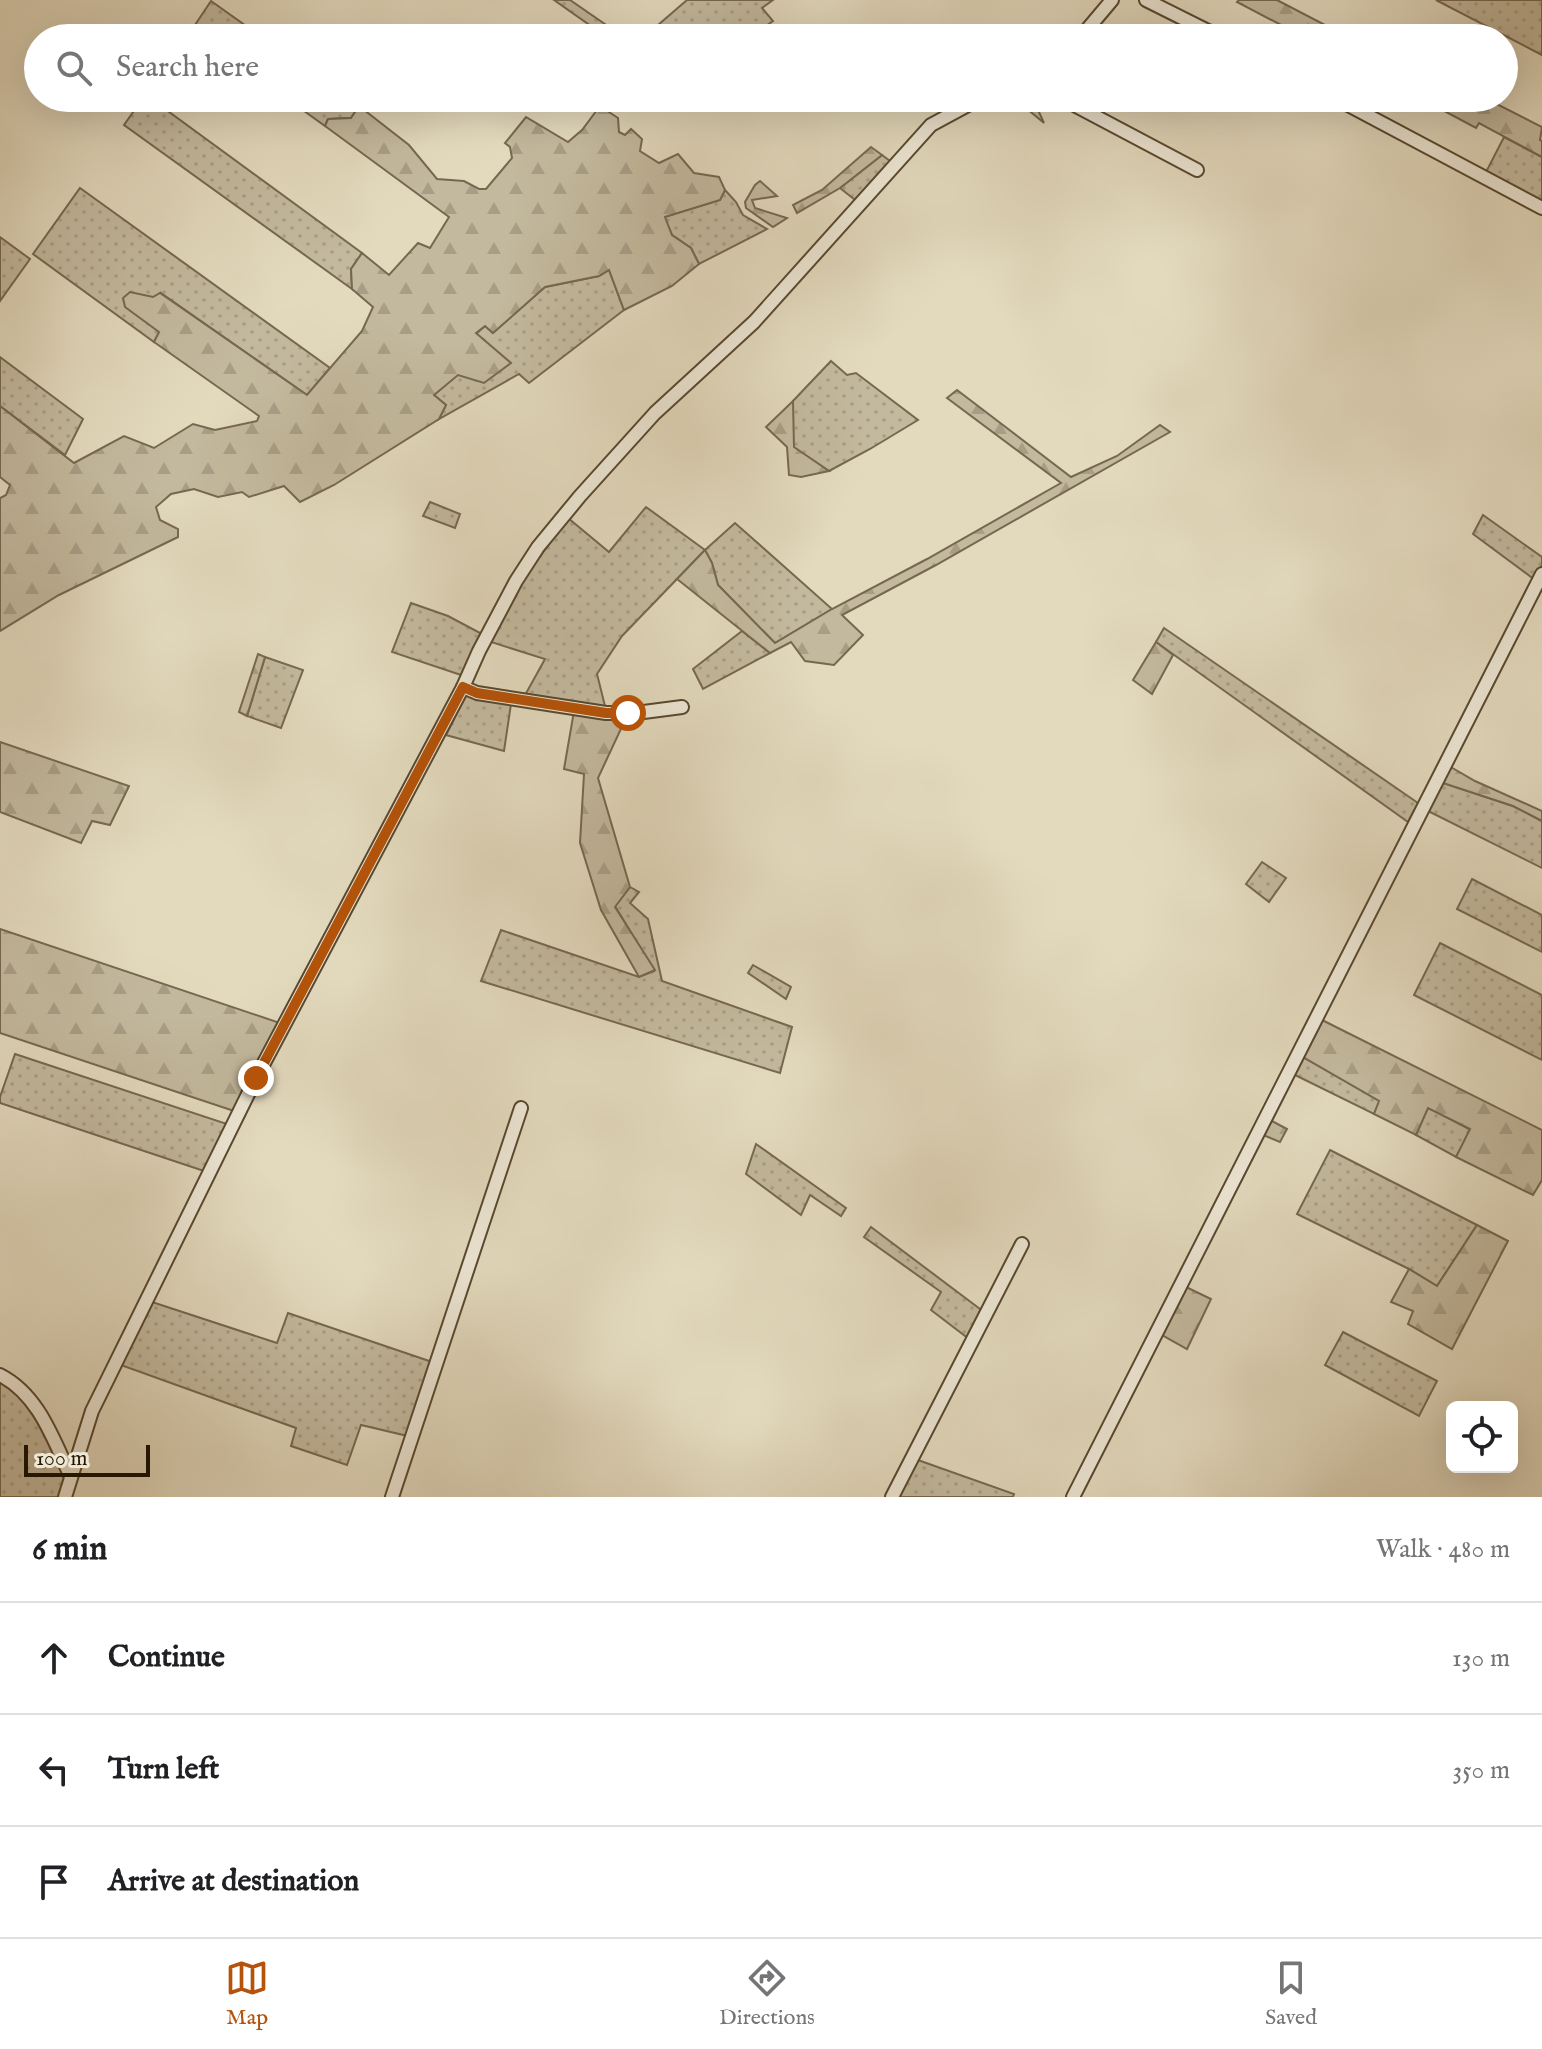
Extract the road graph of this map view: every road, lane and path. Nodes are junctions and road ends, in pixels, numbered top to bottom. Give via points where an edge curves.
1 (1112, 0) edge
2 (1146, 0) edge
3 (1092, 24) edge
4 (1194, 24) edge
5 (955, 112) edge
6 (1087, 112) edge
7 (1361, 112) edge
8 (1197, 170) dead end
9 (1542, 208) edge
10 (1542, 574) edge
11 (463, 687) junction
12 (682, 707) dead end
13 (521, 1108) dead end
14 (1022, 1244) dead end
15 (0, 1375) edge
16 (71, 1477) junction
17 (65, 1497) edge
18 (392, 1497) edge
19 (892, 1497) edge
20 (1073, 1497) edge

1 - 3 street
2 - 4 street
5 - 11 street via 931,125 754,322 655,413 580,496 516,581
6 - 8 street
7 - 9 street
10 - 20 street
11 - 12 street via 606,713
11 - 16 street via 251,1089 92,1411
13 - 18 street
14 - 19 street
15 - 16 street via 15,1383 39,1410
16 - 17 street

